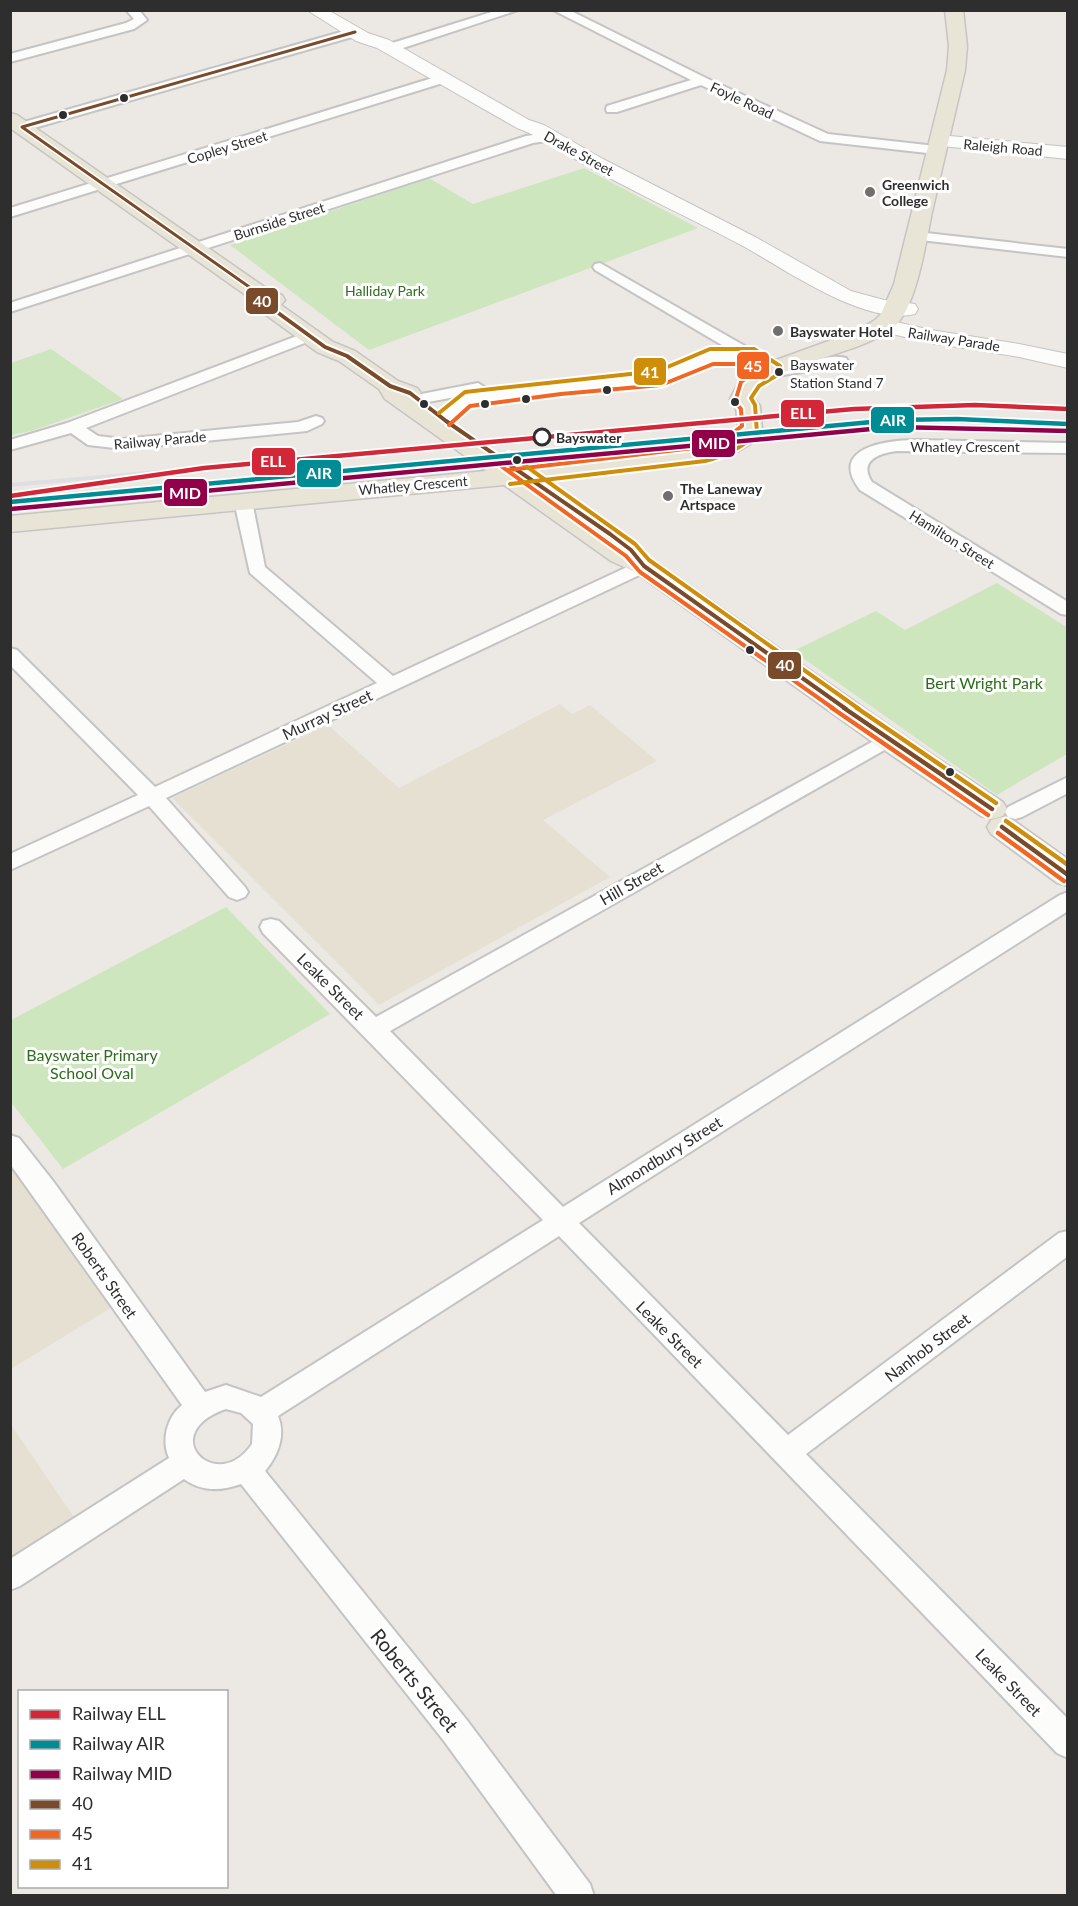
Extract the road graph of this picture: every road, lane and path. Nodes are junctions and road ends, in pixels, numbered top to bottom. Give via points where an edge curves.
1 (132, 10) edge
2 (315, 10) edge
3 (513, 10) edge
4 (559, 10) edge
5 (954, 10) edge
6 (355, 32) junction
7 (390, 48) junction
8 (10, 58) edge
9 (442, 79) junction
10 (702, 81) junction
11 (612, 109) dead end
12 (16, 125) edge
13 (549, 137) junction
14 (938, 145) junction
15 (1068, 153) edge
16 (105, 185) junction
17 (10, 213) edge
18 (917, 236) junction
19 (195, 249) junction
20 (1068, 253) edge
21 (600, 267) dead end
22 (255, 291) junction
23 (10, 308) edge
24 (893, 322) junction
25 (310, 336) junction
26 (725, 340) junction
27 (347, 356) junction
28 (752, 356) junction
29 (1068, 361) edge
30 (783, 374) junction
31 (390, 386) junction
32 (417, 399) junction
33 (444, 419) junction
34 (316, 422) dead end
35 (73, 427) junction
36 (10, 445) edge
37 (1068, 448) edge
38 (864, 457) joint
39 (523, 482) junction
40 (243, 501) junction
41 (10, 524) edge
42 (644, 566) junction
43 (1068, 610) edge
44 (10, 654) edge
45 (391, 685) junction
46 (888, 739) junction
47 (1068, 784) edge
48 (152, 795) junction
49 (1007, 817) junction
50 (1068, 856) edge
51 (10, 863) edge
52 (1068, 874) edge
53 (237, 892) dead end
54 (1068, 900) edge
55 (271, 927) dead end
56 (374, 1029) junction
57 (10, 1145) edge
58 (559, 1221) junction
59 (1068, 1241) edge
60 (199, 1406) junction
61 (261, 1412) junction
62 (787, 1452) junction
63 (185, 1463) junction
64 (246, 1469) junction
65 (10, 1576) edge
66 (1062, 1727) edge
67 (578, 1896) edge

1 - 8 street via 141,20 129,26
2 - 6 street, Drake Street
3 - 7 street
4 - 10 street, Foyle Road
5 - 14 main road via 958,39 956,70
6 - 7 street, Drake Street
6 - 12 street
7 - 9 street, Drake Street
9 - 13 street, Drake Street
9 - 16 street, Copley Street
10 - 11 street
10 - 14 street, Foyle Road via 825,138
12 - 16 main road
13 - 19 street, Burnside Street via 531,139
13 - 24 street, Drake Street via 775,256 858,307
14 - 15 street, Raleigh Road
14 - 18 main road
16 - 17 street, Copley Street
16 - 19 main road
18 - 20 street
18 - 24 main road via 905,284 909,298
19 - 22 main road
19 - 23 street, Burnside Street
21 - 26 street
22 - 25 main road via 263,302
22 - 27 main road via 287,308 336,343
24 - 29 street, Railway Parade via 1017,356
24 - 30 main road, Railway Parade
24 - 30 main road, Railway Parade via 840,362
25 - 27 main road
25 - 35 street
26 - 28 street
26 - 32 street via 645,372 466,389
27 - 31 main road
28 - 30 street
28 - 33 street via 711,356 660,378 643,381 466,399
30 - 39 main road, Whatley Crescent via 768,401 748,406 750,429 730,446 704,454
31 - 32 main road
31 - 39 main road via 393,394
32 - 33 main road
33 - 39 main road
34 - 35 street, Railway Parade via 301,427 123,444 94,441
35 - 36 street
37 - 38 street, Whatley Crescent via 899,446
38 - 43 street, Hamilton Street via 857,469 866,486
39 - 40 main road, Whatley Crescent
39 - 42 main road via 620,555
40 - 41 main road, Whatley Crescent
40 - 45 street via 256,569
42 - 45 street, Murray Street
42 - 46 main road
44 - 48 street
45 - 48 street, Murray Street
46 - 49 main road
46 - 56 street, Hill Street
47 - 49 street
48 - 51 street, Murray Street
48 - 53 street
49 - 50 main road
49 - 52 main road
54 - 58 street, Almondbury Street
55 - 56 street, Leake Street
56 - 58 street, Leake Street
57 - 60 street, Roberts Street
58 - 61 street, Almondbury Street
58 - 62 street, Leake Street
59 - 62 street, Nanhob Street
60 - 61 street via 226,1397 252,1404
60 - 63 street via 188,1415 177,1439
61 - 64 street via 267,1423 265,1448
62 - 66 street, Leake Street
63 - 64 street via 197,1473 213,1477 230,1476
63 - 65 street
64 - 67 street, Roberts Street via 455,1730

